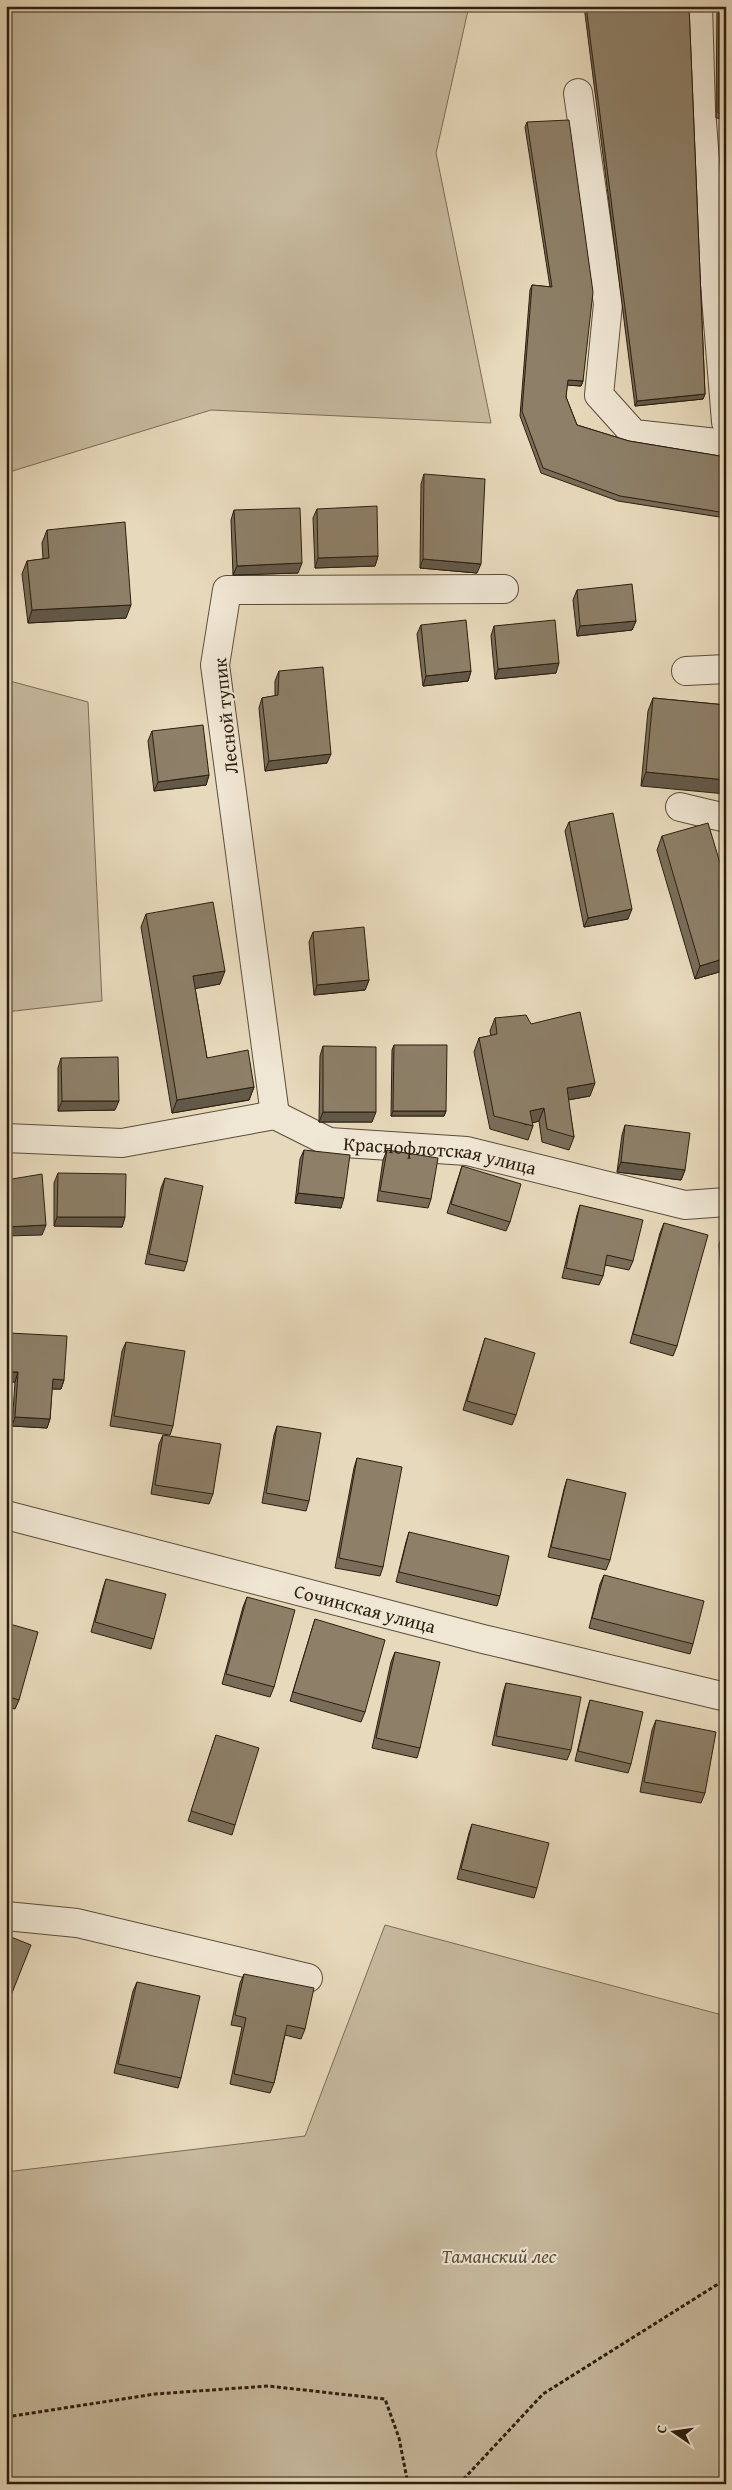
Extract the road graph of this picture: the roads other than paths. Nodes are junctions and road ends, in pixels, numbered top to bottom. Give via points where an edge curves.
1 (698, 6) edge
2 (578, 93) dead end
3 (726, 422) edge
4 (726, 444) edge
5 (504, 589) dead end
6 (726, 669) edge
7 (686, 671) dead end
8 (680, 807) dead end
9 (726, 818) edge
10 (275, 1115) junction
11 (6, 1138) edge
12 (726, 1202) edge
13 (6, 1515) edge
14 (726, 1697) edge
15 (6, 1916) edge
16 (308, 1978) dead end

1 - 3 street via 701,110
2 - 4 street via 608,304 599,395 634,434
5 - 10 street, Лесной тупик via 227,590 216,665
6 - 7 street
8 - 9 street
10 - 11 street via 122,1143
10 - 12 street, Краснофлотская улица via 329,1142 468,1151 685,1205
13 - 14 street, Сочинская улица via 483,1639
15 - 16 street via 77,1923

